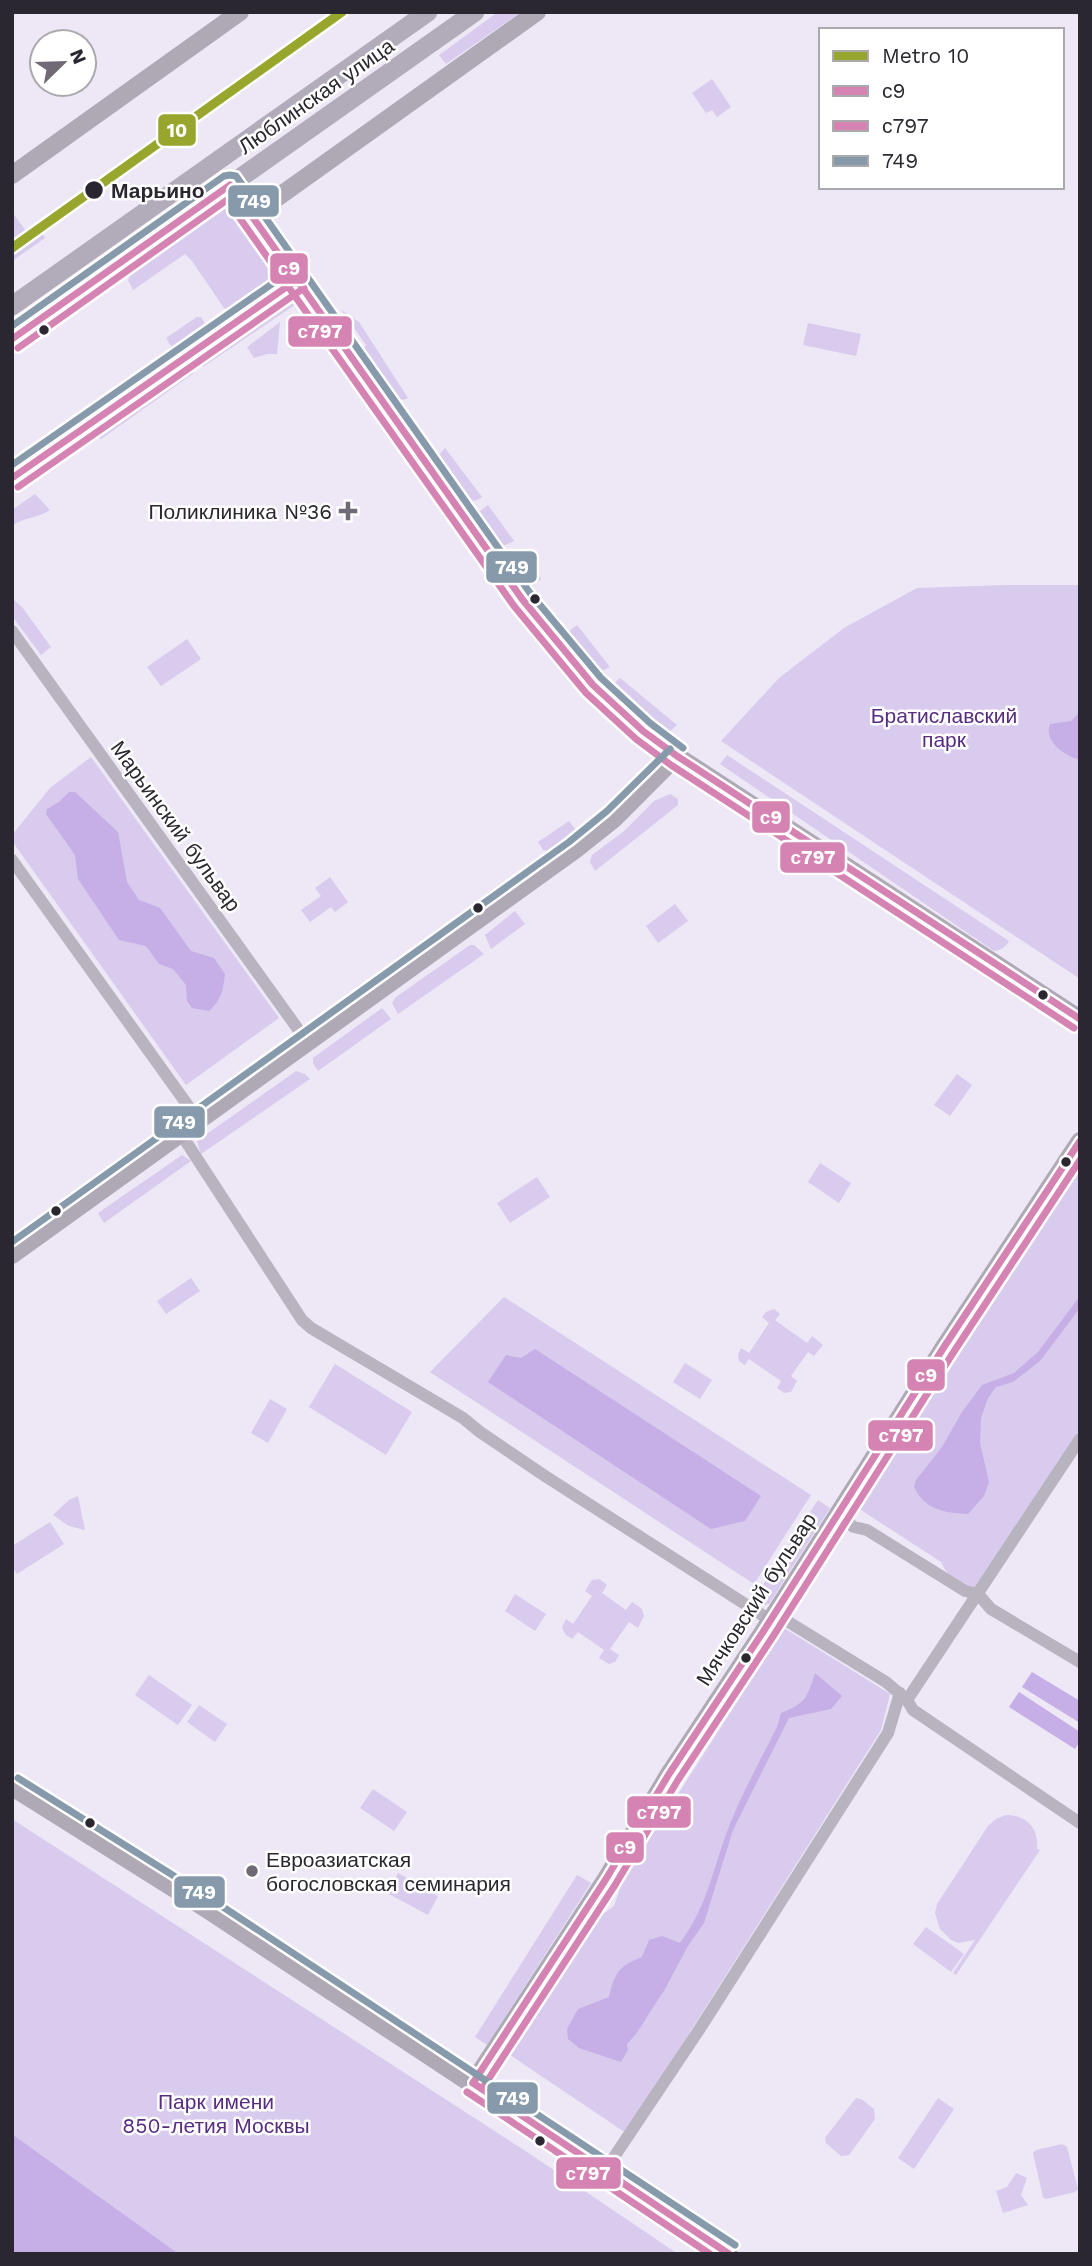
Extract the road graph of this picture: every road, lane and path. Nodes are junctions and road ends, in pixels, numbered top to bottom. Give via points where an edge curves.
1 (240, 12) edge
2 (428, 12) edge
3 (475, 12) edge
4 (537, 12) edge
5 (12, 175) edge
6 (230, 185) junction
7 (253, 215) junction
8 (298, 279) junction
9 (12, 306) edge
10 (12, 339) edge
11 (12, 478) edge
12 (12, 631) edge
13 (677, 756) junction
14 (12, 860) edge
15 (1080, 1020) edge
16 (308, 1042) junction
17 (199, 1121) junction
18 (181, 1134) junction
19 (1080, 1141) edge
20 (12, 1255) edge
21 (1080, 1439) edge
22 (836, 1515) junction
23 (978, 1594) junction
24 (772, 1617) junction
25 (1080, 1662) edge
26 (903, 1696) junction
27 (12, 1787) edge
28 (1080, 1823) edge
29 (473, 2083) junction
30 (604, 2172) junction
31 (729, 2254) edge

1 - 5 street
2 - 9 main road, Люблинская улица
3 - 6 main road, Люблинская улица
4 - 7 street
6 - 7 street
6 - 10 main road, Люблинская улица
7 - 8 street
8 - 11 street
8 - 13 street via 522,599 593,685
12 - 16 street, Марьинский бульвар
13 - 15 street
13 - 16 street via 585,842
14 - 17 street
16 - 17 street
17 - 18 street
18 - 20 street
18 - 24 street via 311,1328 463,1418 545,1476
19 - 22 street, Мячковский бульвар
21 - 23 street
22 - 23 street via 965,1591
22 - 24 street, Мячковский бульвар
23 - 25 street via 991,1609
23 - 26 street
24 - 26 street
24 - 29 street, Мячковский бульвар
26 - 28 street via 913,1710
26 - 30 street via 888,1734
27 - 29 street
29 - 30 street
30 - 31 street

